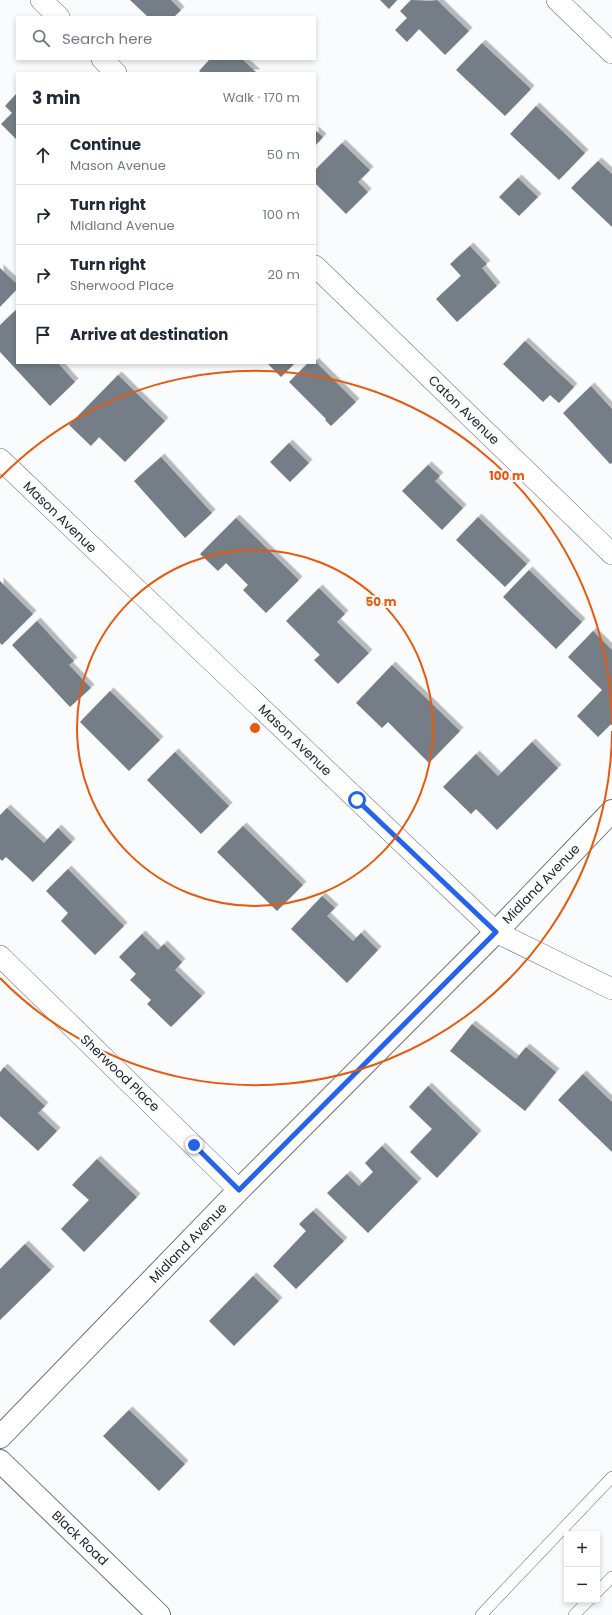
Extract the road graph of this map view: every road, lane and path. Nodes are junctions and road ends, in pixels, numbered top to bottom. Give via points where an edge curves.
1 (41, 0) edge
2 (557, 0) edge
3 (58, 16) edge
4 (612, 53) edge
5 (103, 60) edge
6 (115, 72) edge
7 (316, 267) edge
8 (0, 459) edge
9 (612, 554) edge
10 (612, 811) edge
11 (496, 932) junction
12 (0, 956) edge
13 (612, 989) edge
14 (239, 1190) junction
15 (0, 1437) edge
16 (0, 1461) edge
17 (612, 1477) edge
18 (612, 1577) edge
19 (600, 1589) edge
20 (586, 1603) edge
21 (159, 1615) edge
22 (481, 1615) edge
23 (574, 1615) edge

1 - 3 street
2 - 4 street
5 - 6 street
7 - 9 street, Caton Avenue
8 - 11 street, Mason Avenue
10 - 11 main road, Midland Avenue
11 - 13 street, Mason Avenue
11 - 14 main road, Midland Avenue
12 - 14 street, Sherwood Place
14 - 15 main road, Midland Avenue
16 - 21 main road, Black Road
17 - 22 lane
18 - 19 lane
20 - 23 lane

